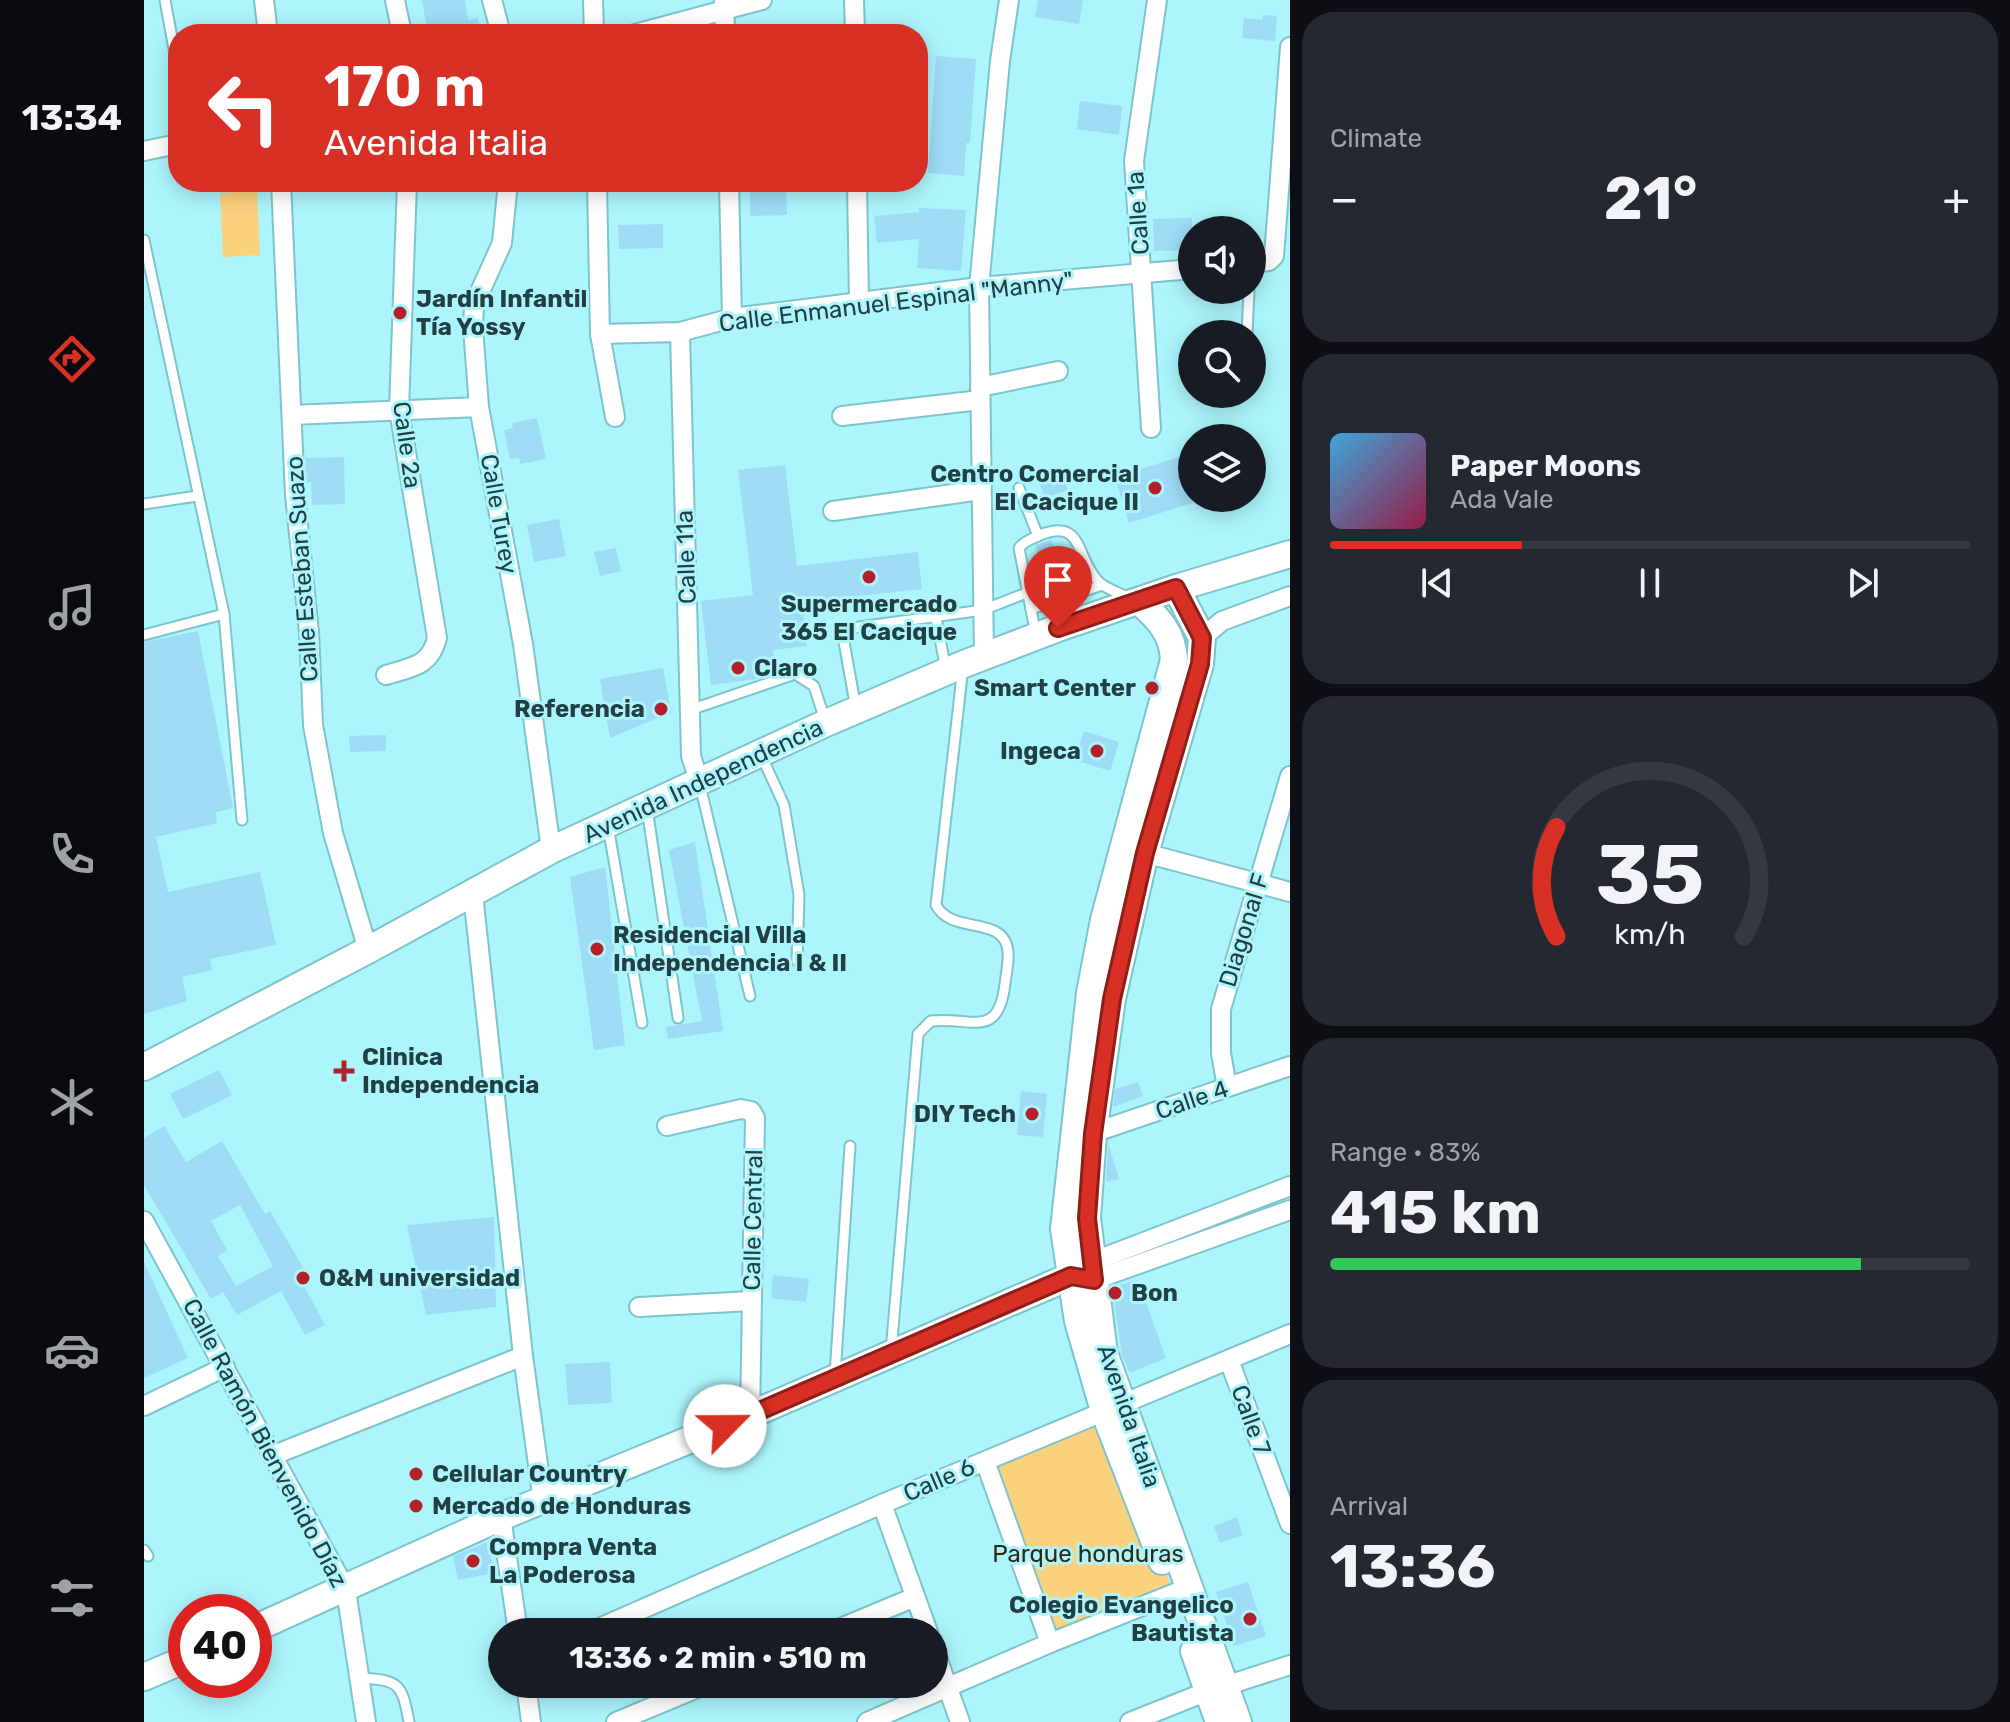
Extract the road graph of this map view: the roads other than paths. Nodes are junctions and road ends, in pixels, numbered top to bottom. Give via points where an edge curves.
1 (165, 0) edge
2 (264, 0) edge
3 (395, 0) edge
4 (492, 0) edge
5 (593, 0) edge
6 (762, 0) edge
7 (854, 0) edge
8 (1009, 0) edge
9 (1157, 0) edge
10 (724, 5) edge
11 (169, 24) edge
12 (267, 24) edge
13 (400, 24) edge
14 (498, 24) edge
15 (594, 24) edge
16 (666, 24) edge
17 (855, 24) edge
18 (1290, 47) edge
19 (168, 146) edge
20 (144, 151) edge
21 (281, 192) edge
22 (407, 192) edge
23 (507, 192) edge
24 (597, 192) edge
25 (729, 192) edge
26 (857, 192) edge
27 (144, 240) edge
28 (1266, 260) edge
29 (1178, 270) edge
30 (1142, 274) junction
31 (979, 287) junction
32 (859, 303) junction
33 (732, 318) junction
34 (680, 332) junction
35 (600, 334) junction
36 (1058, 371) dead end
37 (980, 394) junction
38 (479, 407) junction
39 (399, 410) junction
40 (292, 415) junction
41 (842, 416) dead end
42 (615, 417) dead end
43 (1151, 428) dead end
44 (1019, 488) dead end
45 (981, 490) junction
46 (197, 496) junction
47 (144, 504) edge
48 (833, 511) dead end
49 (1038, 536) junction
50 (1289, 553) edge
51 (1087, 569) junction
52 (1102, 585) junction
53 (1176, 588) junction
54 (1027, 592) junction
55 (1290, 596) edge
56 (1139, 601) junction
57 (1031, 609) junction
58 (983, 610) junction
59 (224, 614) junction
60 (936, 618) junction
61 (144, 635) edge
62 (1036, 637) junction
63 (1202, 638) junction
64 (965, 664) junction
65 (386, 675) dead end
66 (690, 710) junction
67 (856, 712) junction
68 (826, 723) junction
69 (761, 754) junction
70 (1290, 776) edge
71 (699, 781) junction
72 (646, 805) junction
73 (242, 820) dead end
74 (607, 825) junction
75 (551, 850) junction
76 (1135, 850) junction
77 (1259, 884) junction
78 (1290, 892) edge
79 (473, 894) junction
80 (368, 950) junction
81 (797, 961) dead end
82 (750, 996) dead end
83 (678, 1018) dead end
84 (642, 1023) dead end
85 (1290, 1066) edge
86 (144, 1067) edge
87 (1227, 1087) junction
88 (667, 1126) dead end
89 (1084, 1137) junction
90 (850, 1146) dead end
91 (1290, 1186) edge
92 (1290, 1210) edge
93 (144, 1221) edge
94 (151, 1252) edge
95 (1086, 1273) junction
96 (751, 1301) junction
97 (639, 1307) dead end
98 (1290, 1334) edge
99 (523, 1356) junction
100 (890, 1356) junction
101 (1229, 1360) junction
102 (225, 1367) junction
103 (835, 1378) junction
104 (144, 1406) edge
105 (1113, 1408) junction
106 (750, 1415) junction
107 (274, 1455) junction
108 (985, 1461) junction
109 (543, 1501) junction
110 (882, 1504) junction
111 (501, 1517) junction
112 (1290, 1524) edge
113 (346, 1590) junction
114 (1182, 1590) junction
115 (915, 1597) junction
116 (516, 1618) edge
117 (622, 1618) edge
118 (865, 1618) edge
119 (923, 1618) edge
120 (272, 1621) edge
121 (1050, 1643) junction
122 (1290, 1665) edge
123 (168, 1667) edge
124 (144, 1677) edge
125 (359, 1678) junction
126 (948, 1686) joint
127 (1217, 1688) junction
128 (528, 1698) edge
129 (673, 1698) edge
130 (921, 1698) edge
131 (366, 1722) edge
132 (409, 1722) edge
133 (531, 1722) edge
134 (616, 1722) edge
135 (867, 1722) edge
136 (960, 1722) edge
137 (1130, 1722) edge
138 (1219, 1722) edge
139 (1238, 1722) edge

1 - 11 lane
2 - 12 street
3 - 13 street
4 - 14 street
5 - 15 street
6 - 10 street
7 - 17 street
8 - 31 street
9 - 30 street, Calle 1a via 1134,161
10 - 16 street
18 - 28 street via 1272,259
19 - 20 street
21 - 40 street, Calle Esteban Suazo
22 - 39 street, Calle 2a
23 - 38 street, Calle Turey via 502,243 474,305
24 - 35 street
25 - 33 street
26 - 32 street
27 - 46 lane
29 - 30 street, Calle Enmanuel Espinal "Manny"
30 - 31 street, Calle Enmanuel Espinal "Manny"
30 - 43 street, Calle 1a
31 - 32 street, Calle Enmanuel Espinal "Manny"
31 - 37 street
32 - 33 street, Calle Enmanuel Espinal "Manny"
33 - 34 street, Calle Enmanuel Espinal "Manny"
34 - 35 street, Calle Enmanuel Espinal "Manny"
34 - 66 street, Calle 11a
35 - 42 street
36 - 37 street
37 - 41 street
37 - 45 street
38 - 39 street
38 - 75 street, Calle Turey via 523,644
39 - 40 street
39 - 65 street, Calle 2a via 437,638 423,663
40 - 80 street, Calle Esteban Suazo via 315,737 333,833
44 - 49 lane
45 - 48 street
45 - 58 street
46 - 47 lane
46 - 59 lane
49 - 51 lane via 1068,531
49 - 54 lane via 1019,548
50 - 53 street, Avenida Independencia
51 - 52 lane
51 - 54 lane
52 - 56 lane
52 - 57 lane
53 - 56 street, Avenida Independencia
53 - 63 street
54 - 57 lane
54 - 58 lane
55 - 63 street via 1222,621
56 - 62 street, Avenida Independencia
56 - 76 street, Avenida Italia via 1169,634 1174,660
57 - 62 lane
58 - 60 lane
58 - 64 street
59 - 61 lane
59 - 73 lane
60 - 64 lane
60 - 67 lane via 852,628 844,642
62 - 64 street, Avenida Independencia
63 - 76 street, Avenida Italia via 1200,664
64 - 67 street, Avenida Independencia
64 - 100 lane via 936,905 950,921 996,931 1004,939 1008,960 1003,1003 990,1020 931,1021 918,1034
66 - 68 lane via 795,674 814,686
66 - 71 street, Calle 11a via 691,756
67 - 68 street, Avenida Independencia
68 - 69 street, Avenida Independencia
69 - 71 street, Avenida Independencia
69 - 81 lane via 784,805 799,895
70 - 77 street, Diagonal F
71 - 72 street, Avenida Independencia
71 - 82 lane
72 - 74 street, Avenida Independencia
72 - 83 lane
74 - 75 street, Avenida Independencia
74 - 84 lane
75 - 79 street, Avenida Independencia
76 - 77 street
76 - 89 street, Avenida Italia via 1104,920 1090,993
77 - 78 street
77 - 87 street, Diagonal F via 1221,1009
79 - 80 street, Avenida Independencia
79 - 99 street
80 - 86 street, Avenida Independencia
85 - 87 street, Calle 4
87 - 89 street, Calle 4
88 - 96 street, Calle Central via 741,1109 755,1118
89 - 95 street, Avenida Italia via 1064,1229
90 - 103 lane
91 - 95 street
92 - 95 street
93 - 94 street, Calle Ramón Bienvenido Díaz
94 - 102 street, Calle Ramón Bienvenido Díaz
95 - 100 street
95 - 105 street, Avenida Italia
96 - 97 street
96 - 106 street, Calle Central
98 - 101 street, Calle 6
99 - 107 street
99 - 109 street
100 - 103 street
101 - 105 street, Calle 6
101 - 112 street, Calle 7
102 - 104 street
102 - 107 street, Calle Ramón Bienvenido Díaz
103 - 106 street
105 - 108 street, Calle 6
105 - 114 street, Avenida Italia
106 - 109 street
107 - 113 street, Calle Ramón Bienvenido Díaz
108 - 110 street, Calle 6
108 - 121 street
109 - 111 street
110 - 115 street
110 - 117 street, Calle 6
111 - 113 street
111 - 116 street
113 - 120 street
113 - 125 street, Calle Ramón Bienvenido Díaz
114 - 121 street
114 - 127 street, Avenida Italia
115 - 118 street
115 - 119 street
121 - 126 street
122 - 127 street
123 - 124 street
125 - 131 street, Calle Ramón Bienvenido Díaz
125 - 132 lane via 397,1684
126 - 136 street
127 - 137 street
127 - 138 street, Avenida Italia
127 - 139 street, Avenida Italia
128 - 133 street
129 - 134 street
130 - 135 street

